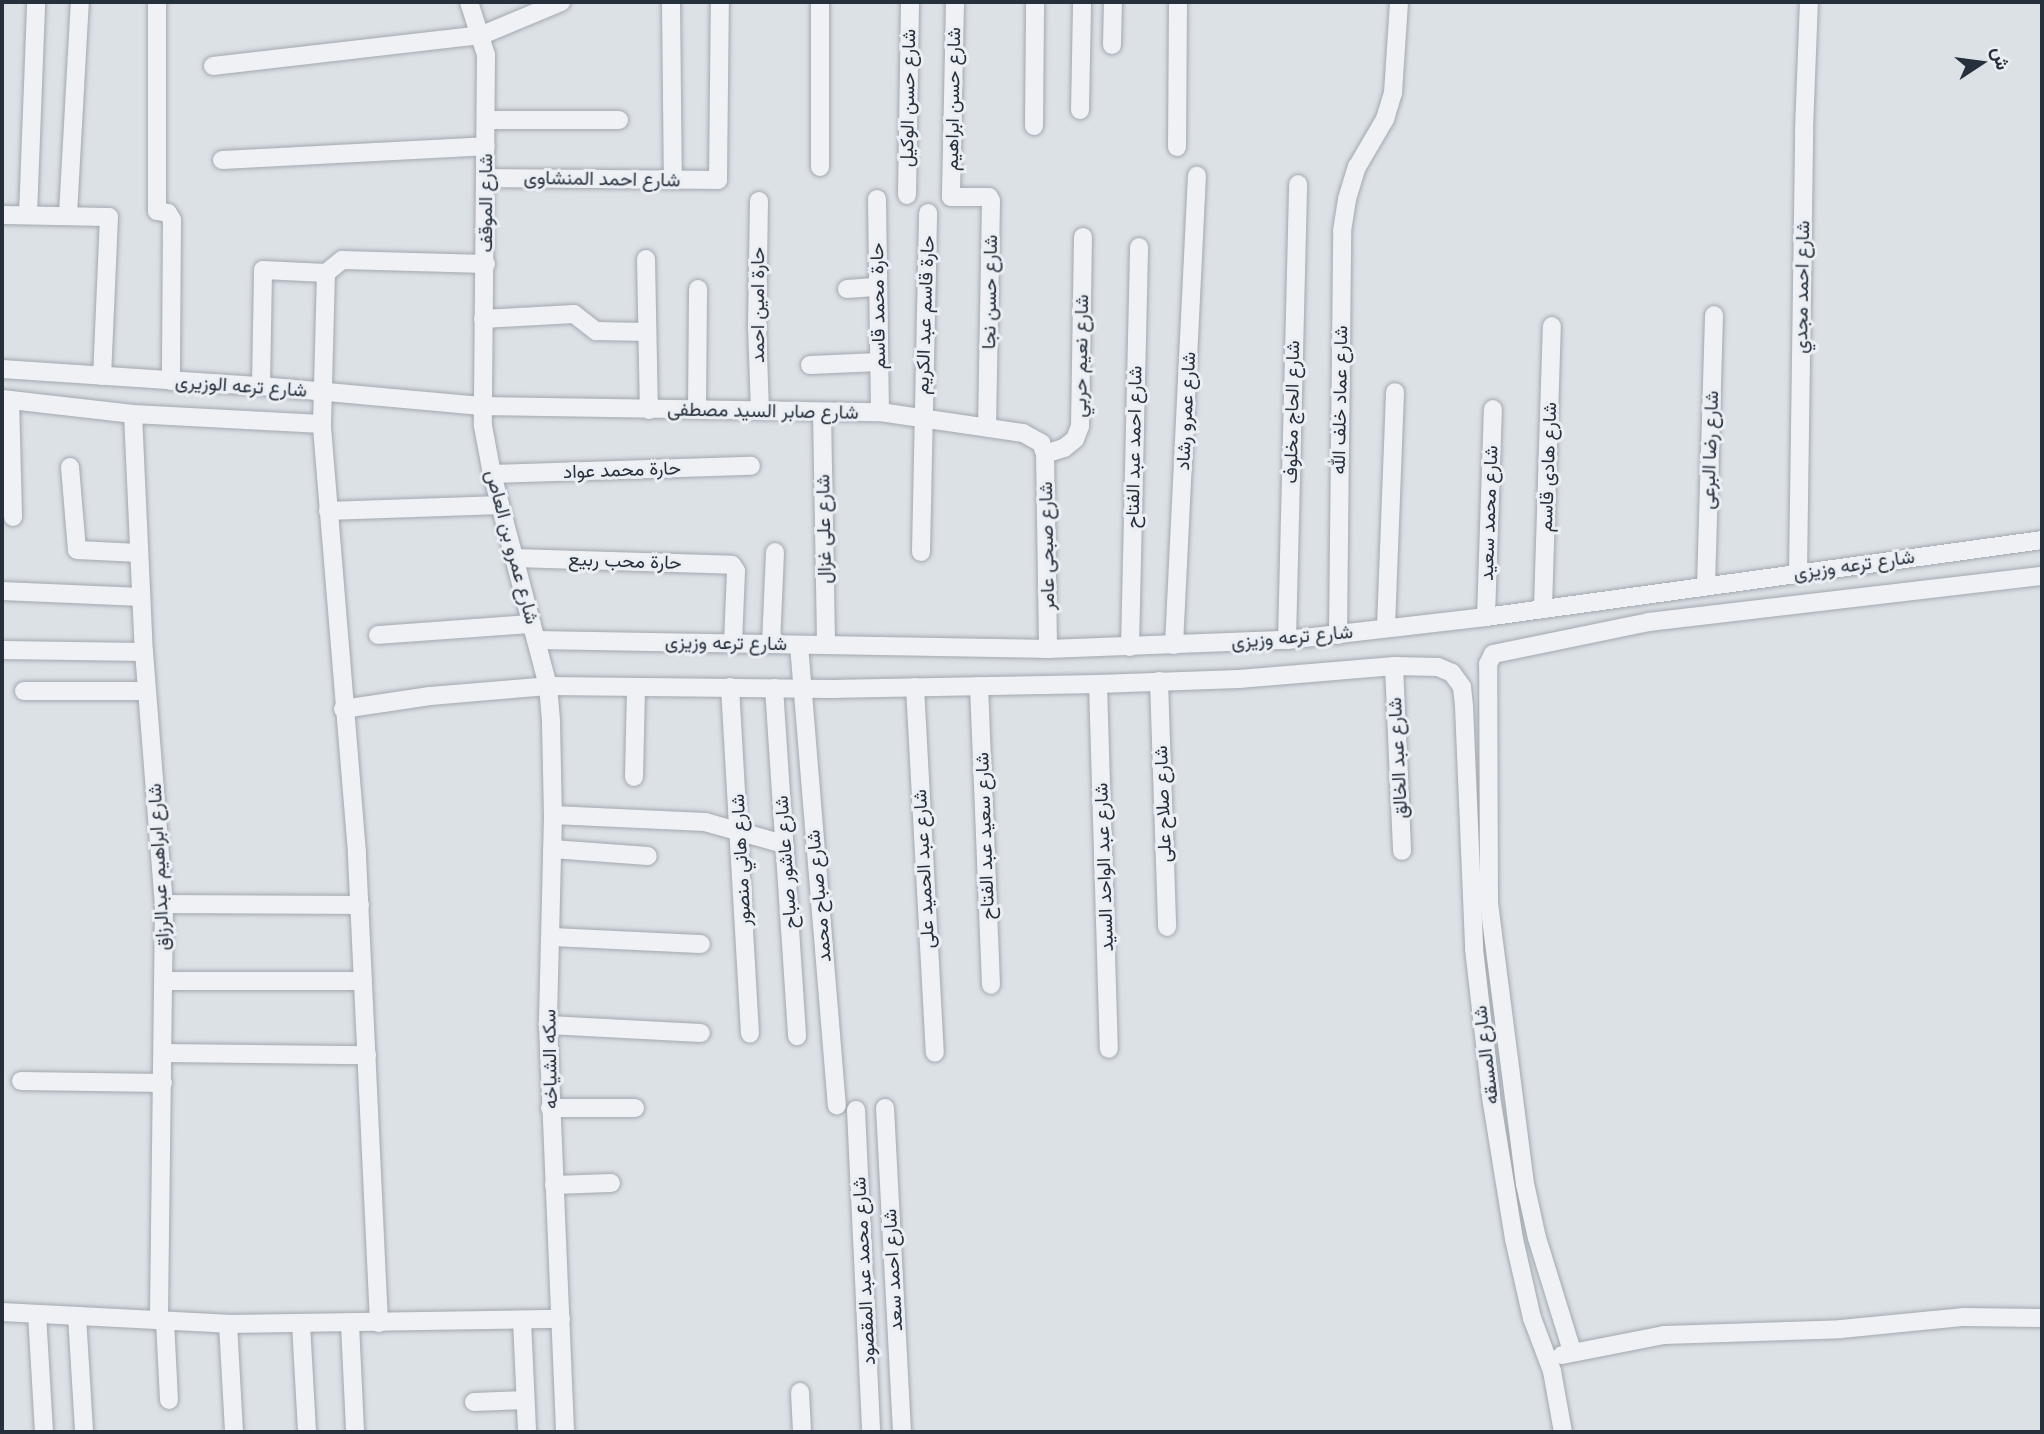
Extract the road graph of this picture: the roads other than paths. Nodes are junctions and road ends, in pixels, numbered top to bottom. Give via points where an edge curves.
1 (36, 2) edge
2 (80, 2) edge
3 (157, 2) edge
4 (470, 2) edge
5 (561, 2) edge
6 (671, 2) edge
7 (720, 2) edge
8 (820, 2) edge
9 (910, 2) edge
10 (955, 2) edge
11 (1035, 2) edge
12 (1082, 2) edge
13 (1113, 2) edge
14 (1178, 2) edge
15 (1399, 2) edge
16 (1809, 2) edge
17 (482, 35) junction
18 (1112, 45) dead end
19 (213, 66) dead end
20 (1080, 110) dead end
21 (486, 120) junction
22 (618, 121) dead end
23 (1034, 127) dead end
24 (486, 146) junction
25 (1177, 147) dead end
26 (222, 160) dead end
27 (820, 167) dead end
28 (1197, 176) dead end
29 (485, 178) junction
30 (673, 180) junction
31 (1298, 184) dead end
32 (907, 195) dead end
33 (951, 197) joint
34 (877, 200) dead end
35 (759, 201) dead end
36 (928, 213) dead end
37 (68, 214) junction
38 (2, 215) edge
39 (28, 215) junction
40 (1083, 237) dead end
41 (1139, 247) dead end
42 (646, 259) dead end
43 (486, 264) junction
44 (326, 273) junction
45 (878, 287) junction
46 (698, 289) dead end
47 (847, 289) dead end
48 (1714, 315) dead end
49 (483, 319) junction
50 (1552, 326) dead end
51 (647, 332) junction
52 (879, 362) junction
53 (810, 365) dead end
54 (2, 369) edge
55 (102, 376) junction
56 (171, 381) junction
57 (261, 386) junction
58 (323, 392) junction
59 (1395, 392) dead end
60 (6, 400) edge
61 (481, 406) junction
62 (697, 409) junction
63 (760, 409) junction
64 (1493, 409) dead end
65 (649, 410) junction
66 (822, 412) junction
67 (880, 412) junction
68 (133, 414) junction
69 (922, 417) junction
70 (322, 424) junction
71 (987, 425) junction
72 (1043, 449) junction
73 (751, 466) dead end
74 (70, 467) dead end
75 (492, 474) junction
76 (500, 505) junction
77 (328, 511) junction
78 (13, 517) dead end
79 (2042, 540) edge
80 (775, 552) dead end
81 (921, 552) dead end
82 (139, 553) junction
83 (515, 558) junction
84 (1798, 573) junction
85 (2042, 576) edge
86 (1706, 586) junction
87 (2, 592) edge
88 (141, 597) junction
89 (1543, 607) junction
90 (1486, 617) junction
91 (1387, 627) junction
92 (534, 632) junction
93 (378, 635) dead end
94 (1338, 635) junction
95 (1287, 640) junction
96 (733, 643) junction
97 (771, 643) junction
98 (799, 645) junction
99 (826, 645) junction
100 (1174, 645) junction
101 (1129, 647) junction
102 (1048, 649) junction
103 (2, 650) edge
104 (144, 652) junction
105 (1491, 658) joint
106 (1394, 666) junction
107 (1452, 673) joint
108 (1159, 681) junction
109 (1098, 684) junction
110 (548, 686) junction
111 (979, 686) junction
112 (730, 687) junction
113 (801, 687) junction
114 (915, 687) junction
115 (636, 688) junction
116 (774, 688) junction
117 (24, 691) dead end
118 (147, 691) junction
119 (343, 709) junction
120 (634, 777) dead end
121 (553, 815) junction
122 (739, 831) junction
123 (784, 844) junction
124 (552, 849) junction
125 (1402, 851) dead end
126 (648, 856) dead end
127 (164, 904) junction
128 (360, 905) junction
129 (1167, 927) dead end
130 (551, 937) junction
131 (701, 944) dead end
132 (164, 981) junction
133 (363, 981) junction
134 (991, 985) dead end
135 (548, 1025) junction
136 (701, 1033) dead end
137 (750, 1033) dead end
138 (797, 1036) dead end
139 (1110, 1049) dead end
140 (934, 1052) dead end
141 (164, 1053) junction
142 (367, 1055) junction
143 (22, 1081) dead end
144 (163, 1083) junction
145 (837, 1105) dead end
146 (550, 1108) junction
147 (635, 1108) dead end
148 (884, 1108) dead end
149 (856, 1110) dead end
150 (611, 1183) dead end
151 (554, 1185) junction
152 (2, 1312) edge
153 (37, 1314) junction
154 (77, 1316) junction
155 (2042, 1318) edge
156 (561, 1319) junction
157 (522, 1320) junction
158 (162, 1321) junction
159 (379, 1323) junction
160 (228, 1324) junction
161 (301, 1324) junction
162 (350, 1324) junction
163 (1572, 1351) junction
164 (1549, 1361) junction
165 (800, 1392) dead end
166 (169, 1400) dead end
167 (526, 1400) junction
168 (474, 1402) dead end
169 (44, 1432) edge
170 (84, 1432) edge
171 (234, 1432) edge
172 (307, 1432) edge
173 (355, 1432) edge
174 (527, 1432) edge
175 (565, 1432) edge
176 (802, 1432) edge
177 (872, 1432) edge
178 (902, 1432) edge
179 (1563, 1432) edge

1 - 39 street
2 - 37 street
3 - 56 street via 157,211 168,213 172,220
4 - 17 street, شارع الموقف
5 - 17 street
6 - 30 street
7 - 30 street, شارع احمد المنشاوى via 718,180
8 - 27 street
9 - 32 street, شارع حسن الوكيل
10 - 33 street, شارع حسن ابراهيم
11 - 23 street
12 - 20 street
13 - 18 street
14 - 25 street
15 - 94 street, شارع عماد خلف الله via 1393,93 1385,119 1357,167 1342,231
16 - 84 street, شارع احمد مجدي
17 - 19 street
17 - 21 street, شارع الموقف
21 - 22 street
21 - 24 street, شارع الموقف
24 - 26 street
24 - 29 street, شارع الموقف
28 - 100 street, شارع عمرو رشاد
29 - 30 street, شارع احمد المنشاوى
29 - 43 street, شارع الموقف
31 - 95 street, شارع الحاج مخلوف
33 - 71 street, شارع حسن نجا via 991,199
34 - 45 street, حارة محمد قاسم
35 - 63 street, حارة امين احمد
36 - 69 street, حارة قاسم عبد الكريم
37 - 39 street
37 - 55 street via 109,217
38 - 39 street
40 - 72 street, شارع نعيم حربي via 1080,426 1075,439 1064,448
41 - 101 street, شارع احمد عبد الفتاح
42 - 51 street
43 - 44 street via 342,260
43 - 49 street, شارع الموقف
44 - 57 street via 263,270
44 - 58 street
45 - 47 street
45 - 52 street, حارة محمد قاسم
46 - 62 street
48 - 86 street, شارع رضا البرعى
49 - 51 street via 574,314 596,331
49 - 61 street, شارع الموقف
50 - 89 street, شارع هادى قاسم
51 - 65 street
52 - 53 street
52 - 67 street, حارة محمد قاسم
54 - 55 street, شارع ترعه الوزيرى
55 - 56 street, شارع ترعه الوزيرى
56 - 57 street, شارع ترعه الوزيرى
57 - 58 street, شارع ترعه الوزيرى
58 - 61 street, شارع ترعه الوزيرى
58 - 70 street
59 - 91 street
60 - 68 street, شارع ترعه الوزيرى
60 - 78 street
61 - 65 street, شارع صابر السيد مصطفى
61 - 75 street, شارع عمرو بن العاص
62 - 63 street, شارع صابر السيد مصطفى
62 - 65 street, شارع صابر السيد مصطفى
63 - 66 street, شارع صابر السيد مصطفى
64 - 90 street, شارع محمد سعيد
66 - 67 street, شارع صابر السيد مصطفى
66 - 99 street, شارع على غزال
67 - 69 street, شارع صابر السيد مصطفى
68 - 70 street, شارع ترعه الوزيرى
68 - 82 street, شارع ابراهيم عبدالرزاق
69 - 71 street, شارع صابر السيد مصطفى
69 - 81 street, حارة قاسم عبد الكريم
70 - 77 street
71 - 72 street, شارع صابر السيد مصطفى via 1033,436
72 - 102 street, شارع صبحى عامر
73 - 75 street, حارة محمد عواد
74 - 82 street via 77,550
75 - 76 street, شارع عمرو بن العاص
76 - 77 street
76 - 83 street, شارع عمرو بن العاص
77 - 119 street
79 - 84 street, شارع ترعه وزيزى
80 - 97 street
82 - 88 street, شارع ابراهيم عبدالرزاق
83 - 92 street, شارع عمرو بن العاص
83 - 96 street, حارة محب ربيع via 735,567
84 - 86 street, شارع ترعه وزيزى
85 - 105 street, شارع ترعه وزيزى via 1649,622 1499,651
86 - 89 street, شارع ترعه وزيزى
87 - 88 street
88 - 104 street, شارع ابراهيم عبدالرزاق
89 - 90 street, شارع ترعه وزيزى
90 - 91 street, شارع ترعه وزيزى
91 - 94 street, شارع ترعه وزيزى
92 - 93 street, شارع ترعه وزيزى
92 - 96 street, شارع ترعه وزيزى
92 - 110 street, شارع عمرو بن العاص
94 - 95 street, شارع ترعه وزيزى
95 - 100 street, شارع ترعه وزيزى
96 - 97 street, شارع ترعه وزيزى
97 - 98 street, شارع ترعه وزيزى
98 - 99 street, شارع ترعه وزيزى
98 - 113 street, شارع صباح محمد
99 - 102 street, شارع ترعه وزيزى
100 - 101 street, شارع ترعه وزيزى
101 - 102 street, شارع ترعه وزيزى
103 - 104 street
104 - 118 street, شارع ابراهيم عبدالرزاق
105 - 163 street, شارع المسقه via 1489,904 1525,1184
106 - 107 street, شارع ترعه وزيزى via 1438,667
106 - 108 street, شارع ترعه وزيزى
106 - 125 street, شارع عبد الخالق
107 - 164 street, شارع المسقه via 1462,687 1464,706 1474,949 1491,1097 1514,1239 1532,1318
108 - 109 street, شارع ترعه وزيزى
108 - 129 street, شارع صلاح على
109 - 111 street, شارع ترعه وزيزى
109 - 139 street, شارع عبد الواحد السيد
110 - 115 street, شارع ترعه وزيزى
110 - 119 street, شارع ترعه وزيزى
110 - 121 street, سكه الشياخه
111 - 114 street, شارع ترعه وزيزى
111 - 134 street, شارع سعيد عبد الفتاح
112 - 115 street, شارع ترعه وزيزى
112 - 116 street, شارع ترعه وزيزى
112 - 122 street, شارع هاني منصور
113 - 114 street, شارع ترعه وزيزى
113 - 116 street, شارع ترعه وزيزى
113 - 145 street, شارع صباح محمد
114 - 140 street, شارع عبد الحميد على
115 - 120 street
116 - 123 street, شارع عاشور صباح
117 - 118 street
118 - 127 street, شارع ابراهيم عبدالرزاق
119 - 128 street
121 - 122 street via 692,821
121 - 124 street, سكه الشياخه
122 - 123 street
122 - 137 street, شارع هاني منصور
123 - 138 street, شارع عاشور صباح
124 - 126 street
124 - 130 street, سكه الشياخه
127 - 128 street
127 - 132 street, شارع ابراهيم عبدالرزاق
128 - 133 street
130 - 131 street
130 - 135 street, سكه الشياخه
132 - 133 street
132 - 141 street, شارع ابراهيم عبدالرزاق
133 - 142 street
135 - 136 street
135 - 146 street, سكه الشياخه
141 - 142 street
141 - 144 street, شارع ابراهيم عبدالرزاق
142 - 159 street
143 - 144 street
144 - 158 street, شارع ابراهيم عبدالرزاق
146 - 147 street
146 - 151 street, سكه الشياخه
148 - 178 street, شارع احمد سعد
149 - 177 street, شارع محمد عبد المقصود
150 - 151 street
151 - 156 street, سكه الشياخه
152 - 153 street
153 - 154 street
153 - 169 street
154 - 158 street
154 - 170 street
155 - 163 street via 1964,1317 1840,1329 1664,1335
156 - 157 street
156 - 175 street, سكه الشياخه
157 - 159 street
157 - 167 street
158 - 160 street
158 - 166 street, شارع ابراهيم عبدالرزاق
159 - 162 street
160 - 161 street
160 - 171 street
161 - 162 street
161 - 172 street
162 - 173 street
163 - 164 street
164 - 179 street, شارع المسقه
165 - 176 street
167 - 168 street
167 - 174 street

